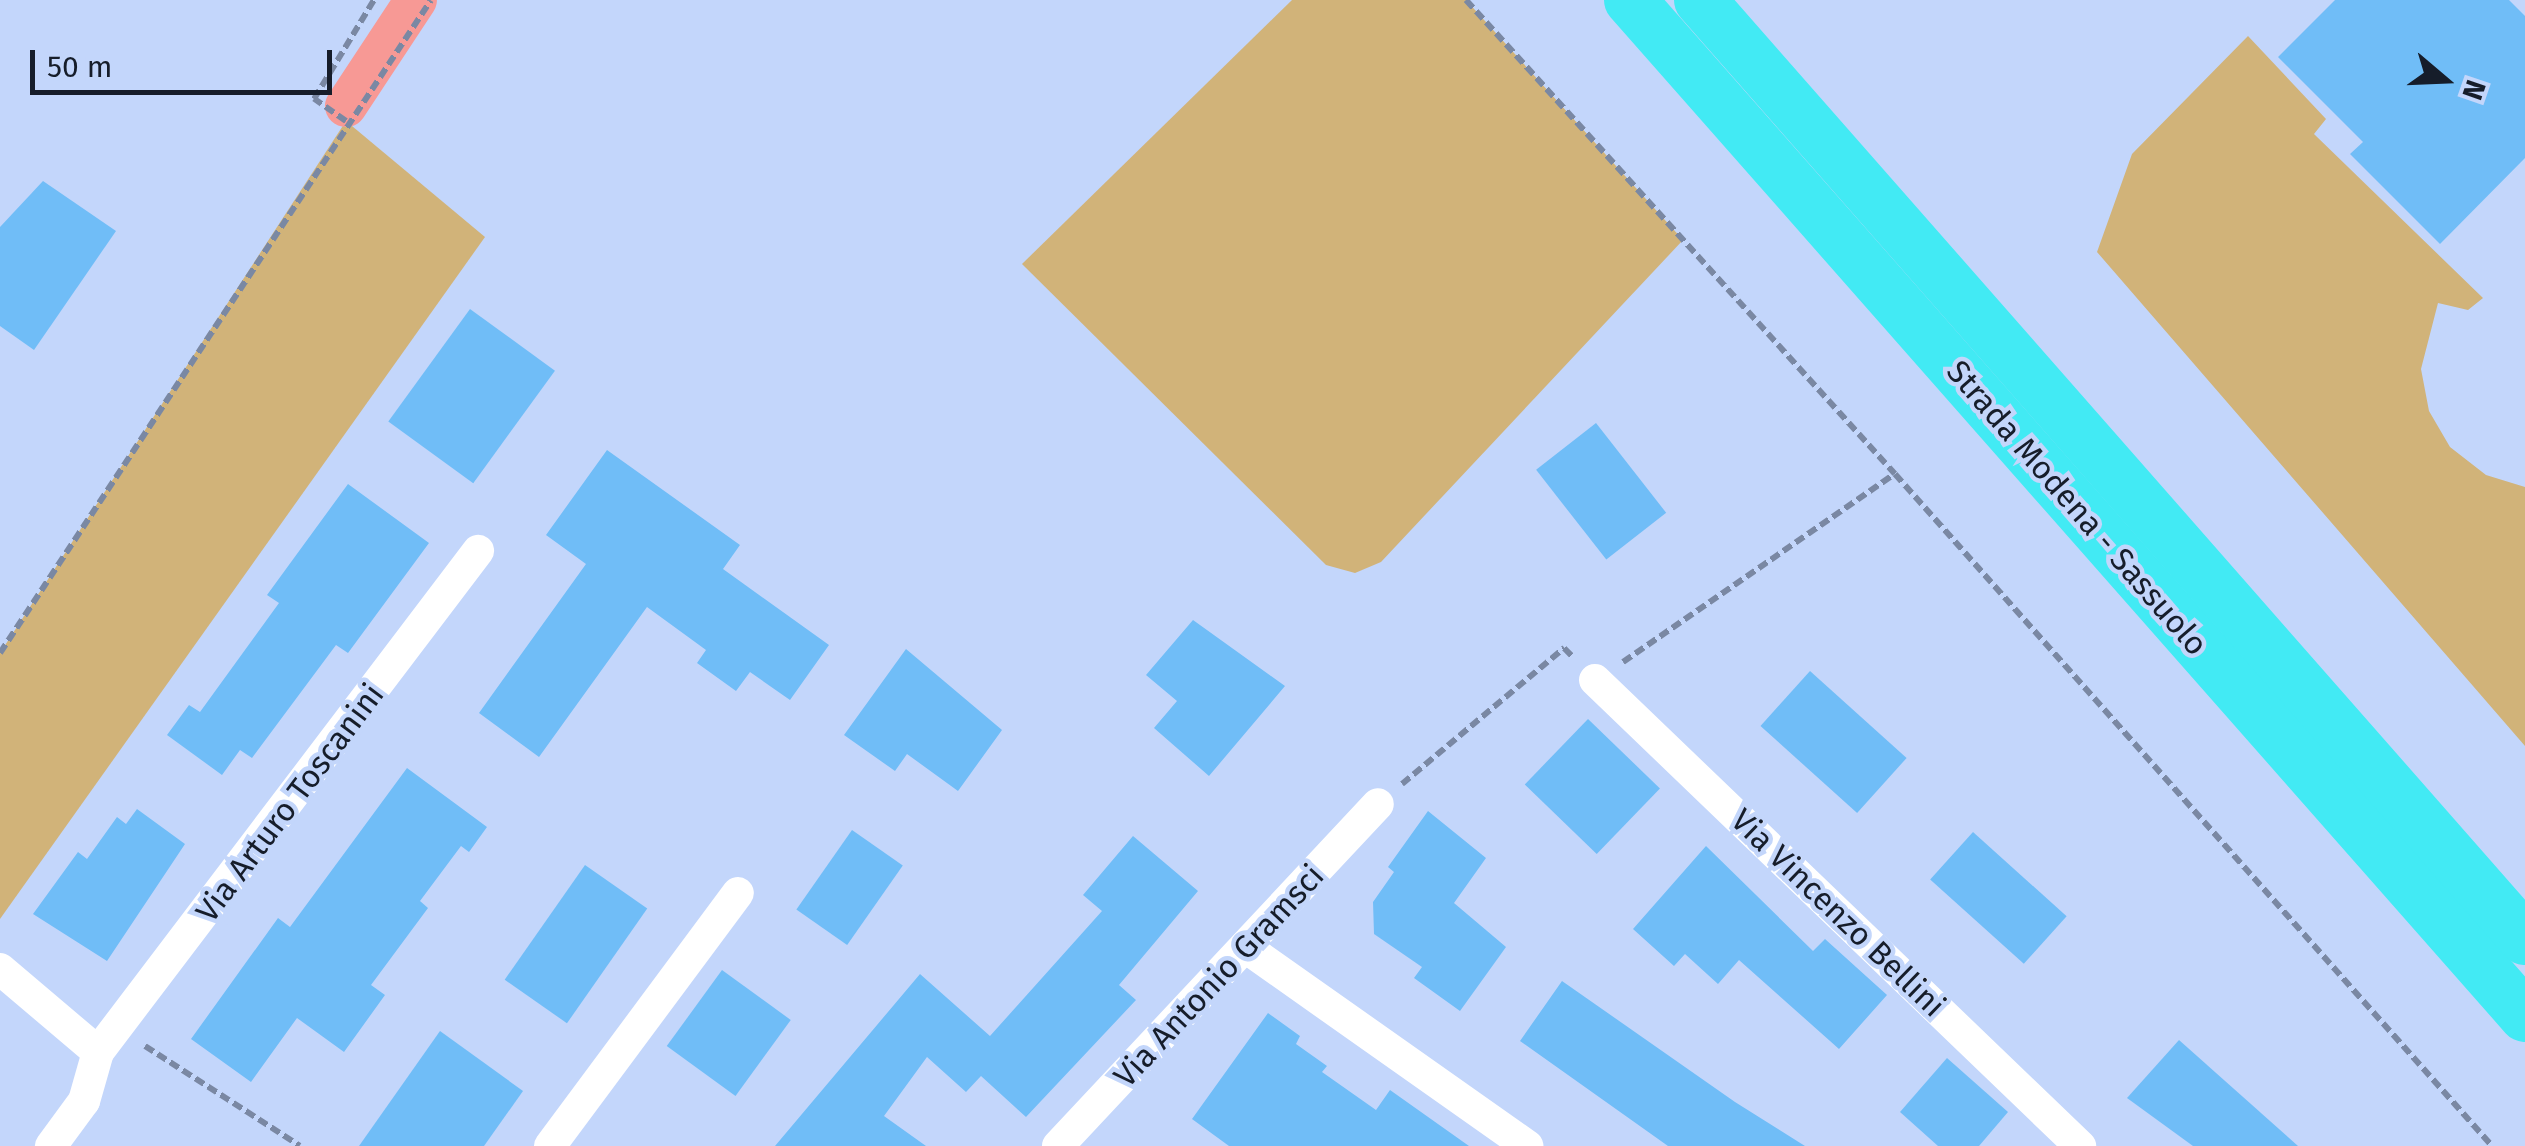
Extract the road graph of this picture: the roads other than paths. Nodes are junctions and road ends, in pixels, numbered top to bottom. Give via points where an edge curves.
1 (1630, 0) edge
2 (1700, 0) edge
3 (478, 551) dead end
4 (1595, 680) road end
5 (1378, 804) road end
6 (738, 892) dead end
7 (2525, 940) edge
8 (1248, 949) junction
9 (0, 969) edge
10 (2525, 1016) edge
11 (109, 1041) junction
12 (51, 1146) edge
13 (550, 1146) edge
14 (1058, 1146) edge
15 (1527, 1146) edge
16 (2080, 1146) edge

1 - 10 highway, Strada Modena - Sassuolo
2 - 7 highway, Strada Modena - Sassuolo
3 - 11 street, Via Arturo Toscanini
4 - 16 street, Via Vincenzo Bellini
5 - 8 street, Via Antonio Gramsci
6 - 13 street
8 - 14 street, Via Antonio Gramsci
8 - 15 street
9 - 11 street via 58,1014
11 - 12 street, Via Arturo Toscanini via 90,1090

